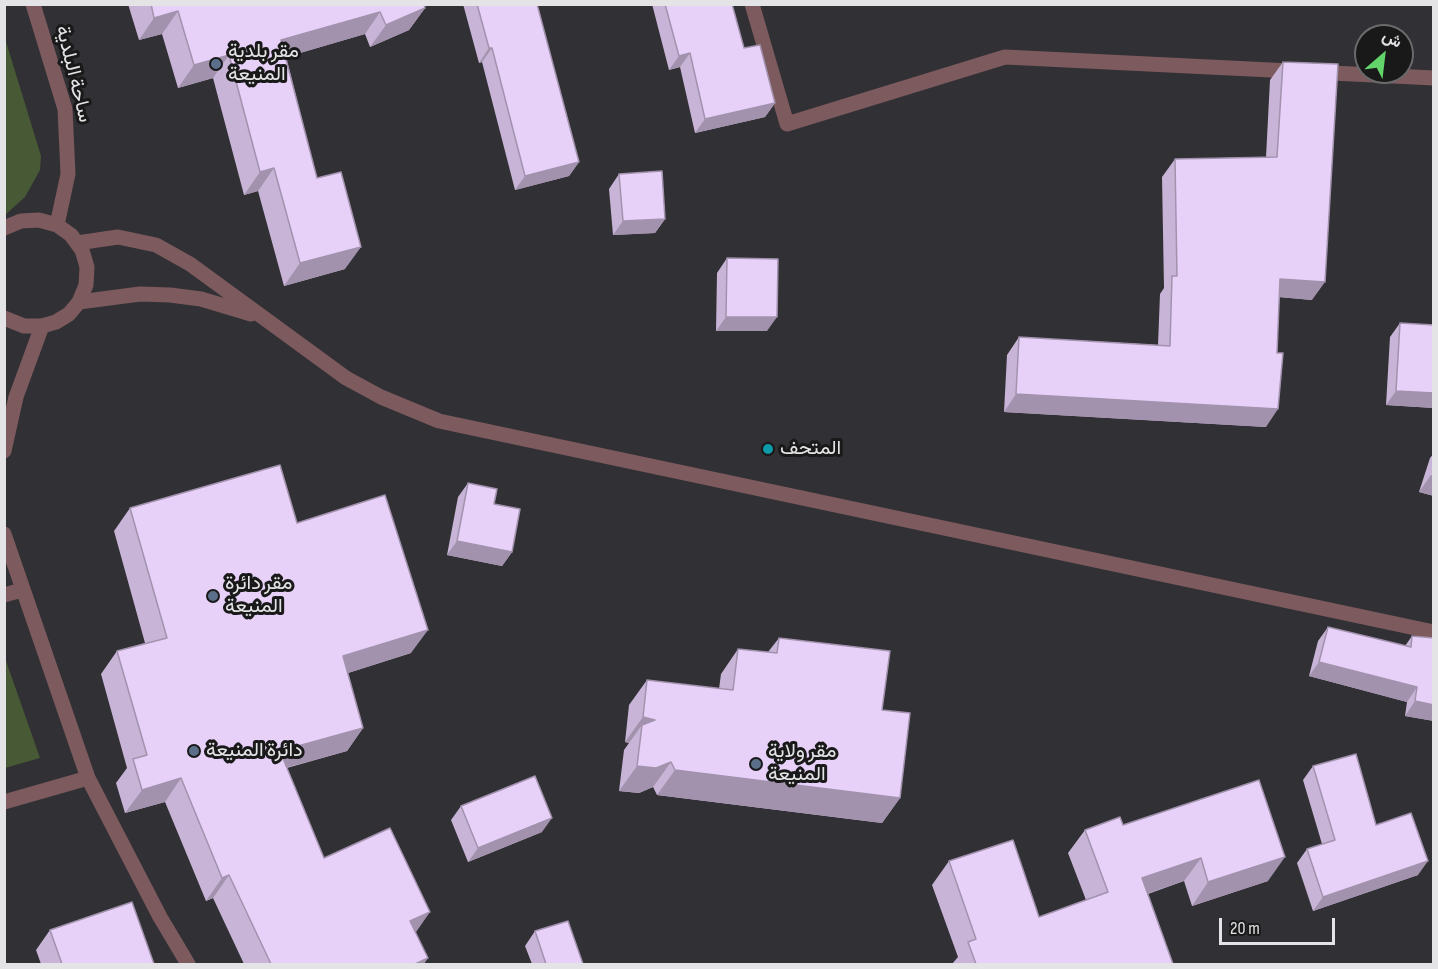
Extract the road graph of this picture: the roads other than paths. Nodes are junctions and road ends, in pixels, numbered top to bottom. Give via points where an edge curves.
1 (33, 4) edge
2 (752, 4) edge
3 (1434, 78) edge
4 (57, 225) junction
5 (4, 228) edge
6 (77, 243) junction
7 (79, 302) junction
8 (4, 318) edge
9 (266, 319) junction
10 (42, 326) junction
11 (4, 452) edge
12 (4, 534) edge
13 (22, 590) junction
14 (4, 595) edge
15 (1434, 632) edge
16 (88, 778) junction
17 (4, 802) edge
18 (188, 964) edge

1 - 4 street, ساحة البلدية via 65,109 68,174
2 - 3 street via 787,124 1005,57
4 - 5 street via 21,221
4 - 6 street
6 - 7 street via 87,267 86,285
6 - 9 street via 118,237 156,245 190,264
7 - 9 street via 140,294 170,295 201,299
7 - 10 street via 69,314
8 - 10 street via 24,326
9 - 15 street via 346,378 381,398 440,421
10 - 11 street via 16,397
12 - 13 street
13 - 14 street
13 - 16 street
16 - 17 street
16 - 18 street

